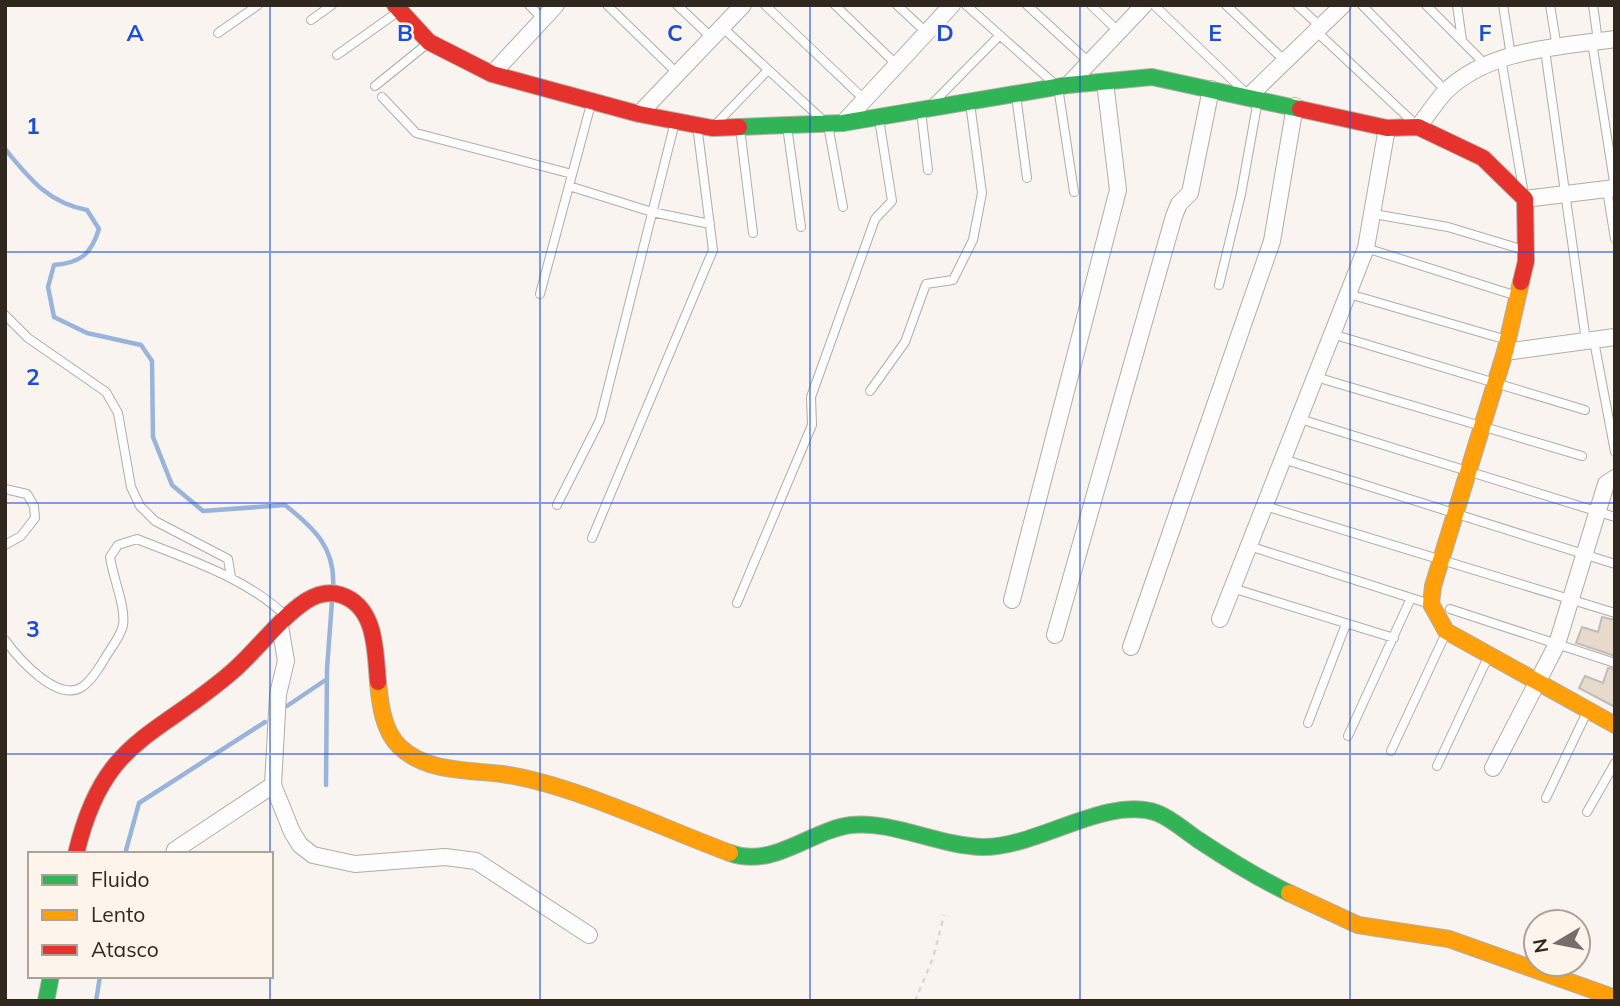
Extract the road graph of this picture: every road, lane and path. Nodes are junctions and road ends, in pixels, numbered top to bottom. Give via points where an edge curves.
1 (258, 5) edge
2 (332, 5) edge
3 (529, 5) edge
4 (556, 5) edge
5 (607, 5) edge
6 (677, 5) edge
7 (743, 5) edge
8 (765, 5) edge
9 (835, 5) edge
10 (897, 5) edge
11 (952, 5) edge
12 (966, 5) edge
13 (1027, 5) edge
14 (1091, 5) edge
15 (1144, 5) edge
16 (1154, 5) edge
17 (1226, 5) edge
18 (1297, 5) edge
19 (1343, 5) edge
20 (1362, 5) edge
21 (1426, 5) edge
22 (1457, 5) edge
23 (1503, 5) edge
24 (1550, 5) edge
25 (1592, 5) edge
26 (397, 8) edge
27 (543, 19) junction
28 (311, 20) dead end
29 (1319, 29) junction
30 (717, 32) junction
31 (1119, 32) junction
32 (218, 33) dead end
33 (927, 33) junction
34 (999, 36) junction
35 (1615, 39) edge
36 (1462, 40) junction
37 (429, 42) junction
38 (1595, 42) junction
39 (1551, 49) junction
40 (337, 55) dead end
41 (1499, 59) junction
42 (1285, 61) junction
43 (1090, 63) junction
44 (897, 65) junction
45 (768, 70) junction
46 (492, 74) junction
47 (678, 74) junction
48 (1105, 82) junction
49 (375, 86) dead end
50 (1063, 86) junction
51 (1211, 89) junction
52 (1446, 91) junction
53 (1016, 95) junction
54 (382, 97) dead end
55 (1254, 97) junction
56 (592, 100) junction
57 (864, 100) junction
58 (970, 102) junction
59 (1295, 106) junction
60 (924, 110) junction
61 (639, 114) junction
62 (878, 117) junction
63 (675, 122) junction
64 (835, 124) junction
65 (786, 126) junction
66 (704, 127) junction
67 (740, 127) junction
68 (1418, 127) junction
69 (1387, 128) junction
70 (928, 170) dead end
71 (572, 174) junction
72 (1027, 177) dead end
73 (569, 186) junction
74 (1612, 189) edge
75 (1074, 192) dead end
76 (1567, 195) junction
77 (1525, 199) junction
78 (843, 207) dead end
79 (652, 212) junction
80 (1374, 214) junction
81 (710, 224) junction
82 (800, 227) dead end
83 (753, 233) dead end
84 (1615, 239) edge
85 (1366, 248) junction
86 (1525, 250) junction
87 (1219, 285) dead end
88 (540, 294) dead end
89 (1349, 294) junction
90 (1518, 296) junction
91 (5, 315) edge
92 (1332, 334) junction
93 (1615, 337) edge
94 (1590, 341) junction
95 (1506, 346) junction
96 (1316, 377) junction
97 (1495, 383) junction
98 (870, 391) dead end
99 (1585, 410) dead end
100 (1300, 419) junction
101 (1482, 428) junction
102 (1615, 452) edge
103 (1582, 456) dead end
104 (1283, 459) junction
105 (1468, 471) junction
106 (1615, 478) edge
107 (5, 489) edge
108 (557, 505) dead end
109 (1265, 506) junction
110 (1455, 513) junction
111 (1607, 514) edge
112 (592, 538) dead end
113 (5, 545) edge
114 (1249, 546) junction
115 (1586, 555) junction
116 (1441, 560) junction
117 (1615, 564) edge
118 (231, 577) junction
119 (1232, 588) junction
120 (1411, 598) junction
121 (1012, 600) dead end
122 (1571, 600) junction
123 (737, 603) dead end
124 (1431, 604) junction
125 (1450, 609) dead end
126 (1615, 613) edge
127 (1220, 619) dead end
128 (284, 622) junction
129 (1346, 624) junction
130 (1447, 631) junction
131 (1055, 635) dead end
132 (1394, 638) junction
133 (5, 640) edge
134 (1557, 644) junction
135 (1131, 647) dead end
136 (1489, 654) junction
137 (1615, 663) edge
138 (1539, 681) junction
139 (1588, 710) junction
140 (1308, 723) dead end
141 (1615, 725) edge
142 (1348, 736) dead end
143 (1391, 751) dead end
144 (1615, 763) edge
145 (1437, 766) dead end
146 (1493, 768) dead end
147 (274, 785) junction
148 (1546, 798) dead end
149 (1587, 812) dead end
150 (76, 852) edge
151 (175, 852) edge
152 (944, 915) dead end
153 (589, 935) dead end
154 (51, 978) edge
155 (1615, 998) edge
156 (46, 1001) edge
157 (915, 1001) edge

1 - 32 lane
2 - 28 lane
3 - 27 lane
4 - 27 street
5 - 47 lane
6 - 30 lane
7 - 30 street
8 - 57 lane
9 - 44 lane
10 - 33 lane
11 - 33 street
12 - 34 lane
13 - 43 lane
14 - 31 lane
15 - 31 street
16 - 55 lane
17 - 42 lane
18 - 29 lane
19 - 29 street
20 - 52 lane
21 - 36 lane
22 - 36 lane
23 - 41 lane
24 - 39 lane
25 - 38 lane
26 - 37 main road
26 - 40 lane
27 - 46 street
29 - 42 street
29 - 68 lane
30 - 45 lane
30 - 47 street
31 - 43 street
33 - 44 street
34 - 50 lane
34 - 60 lane
35 - 38 street
36 - 41 lane
37 - 46 main road
37 - 49 lane
38 - 39 street
38 - 74 lane
39 - 41 street
39 - 76 lane
41 - 52 street
41 - 77 lane
42 - 55 street
43 - 50 street
44 - 57 street
45 - 64 lane
45 - 66 lane
46 - 56 main road
47 - 61 street
48 - 50 main road
48 - 51 main road via 1152,76
48 - 121 street via 1118,190
50 - 53 main road
50 - 75 lane
51 - 55 main road
51 - 131 street via 1191,193 1174,216
52 - 68 street
53 - 58 main road
53 - 72 lane
54 - 71 lane via 416,133
55 - 59 main road
55 - 87 lane via 1241,194
56 - 61 main road
56 - 71 lane
57 - 64 street
58 - 60 main road
58 - 98 lane via 982,193 973,240 953,280 926,284 905,342
59 - 69 main road
59 - 135 street via 1272,241
60 - 62 main road
60 - 70 lane
61 - 63 main road
62 - 64 main road
62 - 123 lane via 892,201 876,219 811,397 812,425
63 - 66 main road
63 - 79 lane
64 - 65 main road
64 - 78 lane
65 - 67 main road
65 - 82 lane
66 - 67 main road
66 - 81 lane
67 - 83 lane
68 - 69 main road
68 - 77 main road via 1483,158
69 - 80 street
71 - 73 lane
73 - 79 lane
73 - 88 lane
74 - 76 street
74 - 84 lane
76 - 77 street
76 - 94 lane
77 - 86 main road
79 - 81 lane
79 - 108 lane via 600,420
80 - 85 street
80 - 86 lane via 1448,227
81 - 112 lane via 713,250
85 - 89 street
85 - 90 lane
86 - 90 main road
89 - 92 street
89 - 95 lane
90 - 95 main road
91 - 118 lane via 28,338 106,392 118,412 131,487 140,506 155,521 228,559
92 - 96 street
92 - 97 lane
93 - 94 street
94 - 95 street
94 - 102 lane
95 - 97 main road
96 - 100 street
96 - 101 lane
97 - 99 lane
97 - 101 main road
100 - 104 street
100 - 105 lane
101 - 103 lane
101 - 105 main road
104 - 109 street
104 - 110 lane
105 - 110 main road
105 - 111 lane
106 - 111 street via 1606,484
107 - 113 lane via 27,494 35,518 21,536
109 - 114 street
109 - 116 lane
110 - 115 lane
110 - 116 main road
111 - 115 street
114 - 119 street
114 - 120 lane
115 - 117 lane
115 - 122 street
116 - 122 lane
116 - 124 main road
118 - 128 lane via 267,599
118 - 133 lane via 137,539 118,545 110,557 124,608 123,627 95,674 80,688 64,691 46,682
119 - 127 street
119 - 129 lane
120 - 124 lane
120 - 132 lane
122 - 126 lane
122 - 134 street
124 - 130 main road
125 - 134 lane
128 - 147 street via 286,661 278,694
128 - 150 main road via 211,689 127,750 108,771 81,829
128 - 155 main road via 312,597 327,592 348,597 364,612 375,644 385,726 399,746 422,759 449,768 530,779 748,857 784,853 864,824 953,845 1003,846 1042,839 1094,817 1141,808 1158,813 1253,876 1358,925 1449,939
129 - 132 lane
129 - 140 lane
130 - 136 main road
130 - 143 lane
132 - 142 lane
134 - 137 lane
134 - 138 street
136 - 138 main road
136 - 145 lane
138 - 139 main road
138 - 146 street
139 - 141 main road
139 - 148 lane
144 - 149 lane
147 - 151 street
147 - 153 street via 292,832 313,855 355,864 445,857 476,861
152 - 157 path
154 - 156 main road

